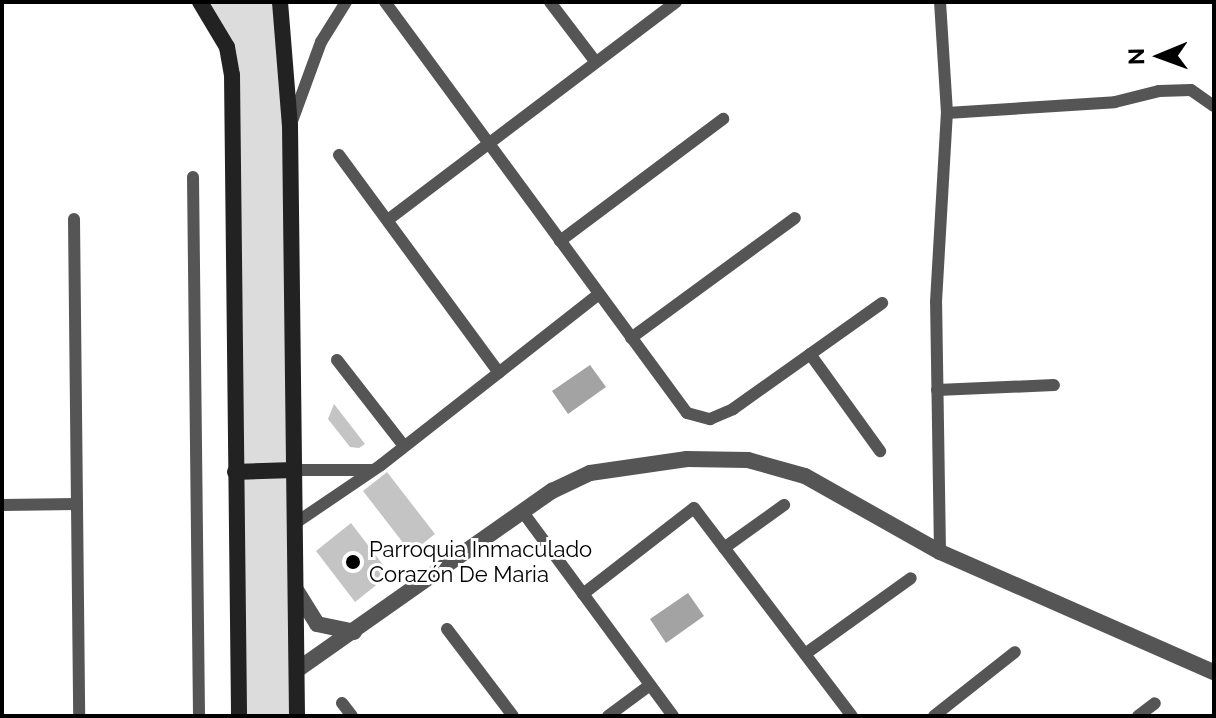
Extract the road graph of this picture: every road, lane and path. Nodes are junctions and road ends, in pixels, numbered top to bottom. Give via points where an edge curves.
1 (200, 2) edge
2 (280, 2) edge
3 (346, 2) edge
4 (385, 2) edge
5 (550, 2) edge
6 (676, 2) edge
7 (940, 2) edge
8 (595, 61) junction
9 (1214, 106) edge
10 (947, 113) junction
11 (723, 119) dead end
12 (290, 126) junction
13 (487, 144) junction
14 (339, 155) dead end
15 (193, 177) dead end
16 (795, 218) dead end
17 (74, 219) dead end
18 (389, 219) junction
19 (560, 241) junction
20 (599, 294) junction
21 (882, 303) dead end
22 (631, 338) junction
23 (810, 354) junction
24 (337, 360) dead end
25 (499, 373) junction
26 (1054, 385) dead end
27 (937, 390) junction
28 (404, 446) junction
29 (880, 451) dead end
30 (294, 470) junction
31 (373, 470) junction
32 (235, 472) junction
33 (77, 504) junction
34 (2, 505) edge
35 (784, 505) dead end
36 (522, 511) junction
37 (294, 524) junction
38 (724, 548) junction
39 (940, 552) junction
40 (911, 578) dead end
41 (296, 590) junction
42 (583, 594) junction
43 (447, 629) dead end
44 (356, 632) junction
45 (1015, 652) dead end
46 (805, 654) junction
47 (297, 670) junction
48 (1214, 672) edge
49 (650, 685) junction
50 (342, 703) dead end
51 (1155, 703) dead end
52 (79, 716) edge
53 (199, 716) edge
54 (239, 716) edge
55 (297, 716) edge
56 (352, 716) edge
57 (513, 716) edge
58 (608, 716) edge
59 (673, 716) edge
60 (852, 716) edge
61 (934, 716) edge
62 (1138, 716) edge

1 - 32 main road via 227,47 232,75
2 - 12 main road
3 - 12 lane via 321,42
4 - 13 lane
5 - 8 lane
6 - 8 lane
7 - 10 lane
8 - 13 lane
9 - 10 lane via 1191,90 1100,103
10 - 27 lane
11 - 19 lane
12 - 30 main road
13 - 18 lane
13 - 19 lane
14 - 18 lane
15 - 53 lane
16 - 22 lane
17 - 33 lane
18 - 25 lane
19 - 20 lane
20 - 22 lane
20 - 25 lane
21 - 23 lane
22 - 23 lane via 687,413 710,419
23 - 29 lane
24 - 28 lane
25 - 28 lane
26 - 27 lane
27 - 39 lane
28 - 31 lane
30 - 31 lane
30 - 32 main road
30 - 37 main road
31 - 37 lane
32 - 54 main road
33 - 34 lane
33 - 52 lane
35 - 38 lane
36 - 39 street via 590,473 748,460 805,476
36 - 42 lane
36 - 44 street
37 - 41 main road
38 - 42 lane via 694,508
38 - 46 lane
39 - 48 street
40 - 46 lane
41 - 44 street via 317,624
41 - 47 main road
42 - 49 lane
43 - 57 lane
44 - 47 street
45 - 61 lane
46 - 60 lane
47 - 55 main road
49 - 58 lane
49 - 59 lane
50 - 56 lane
51 - 62 lane

